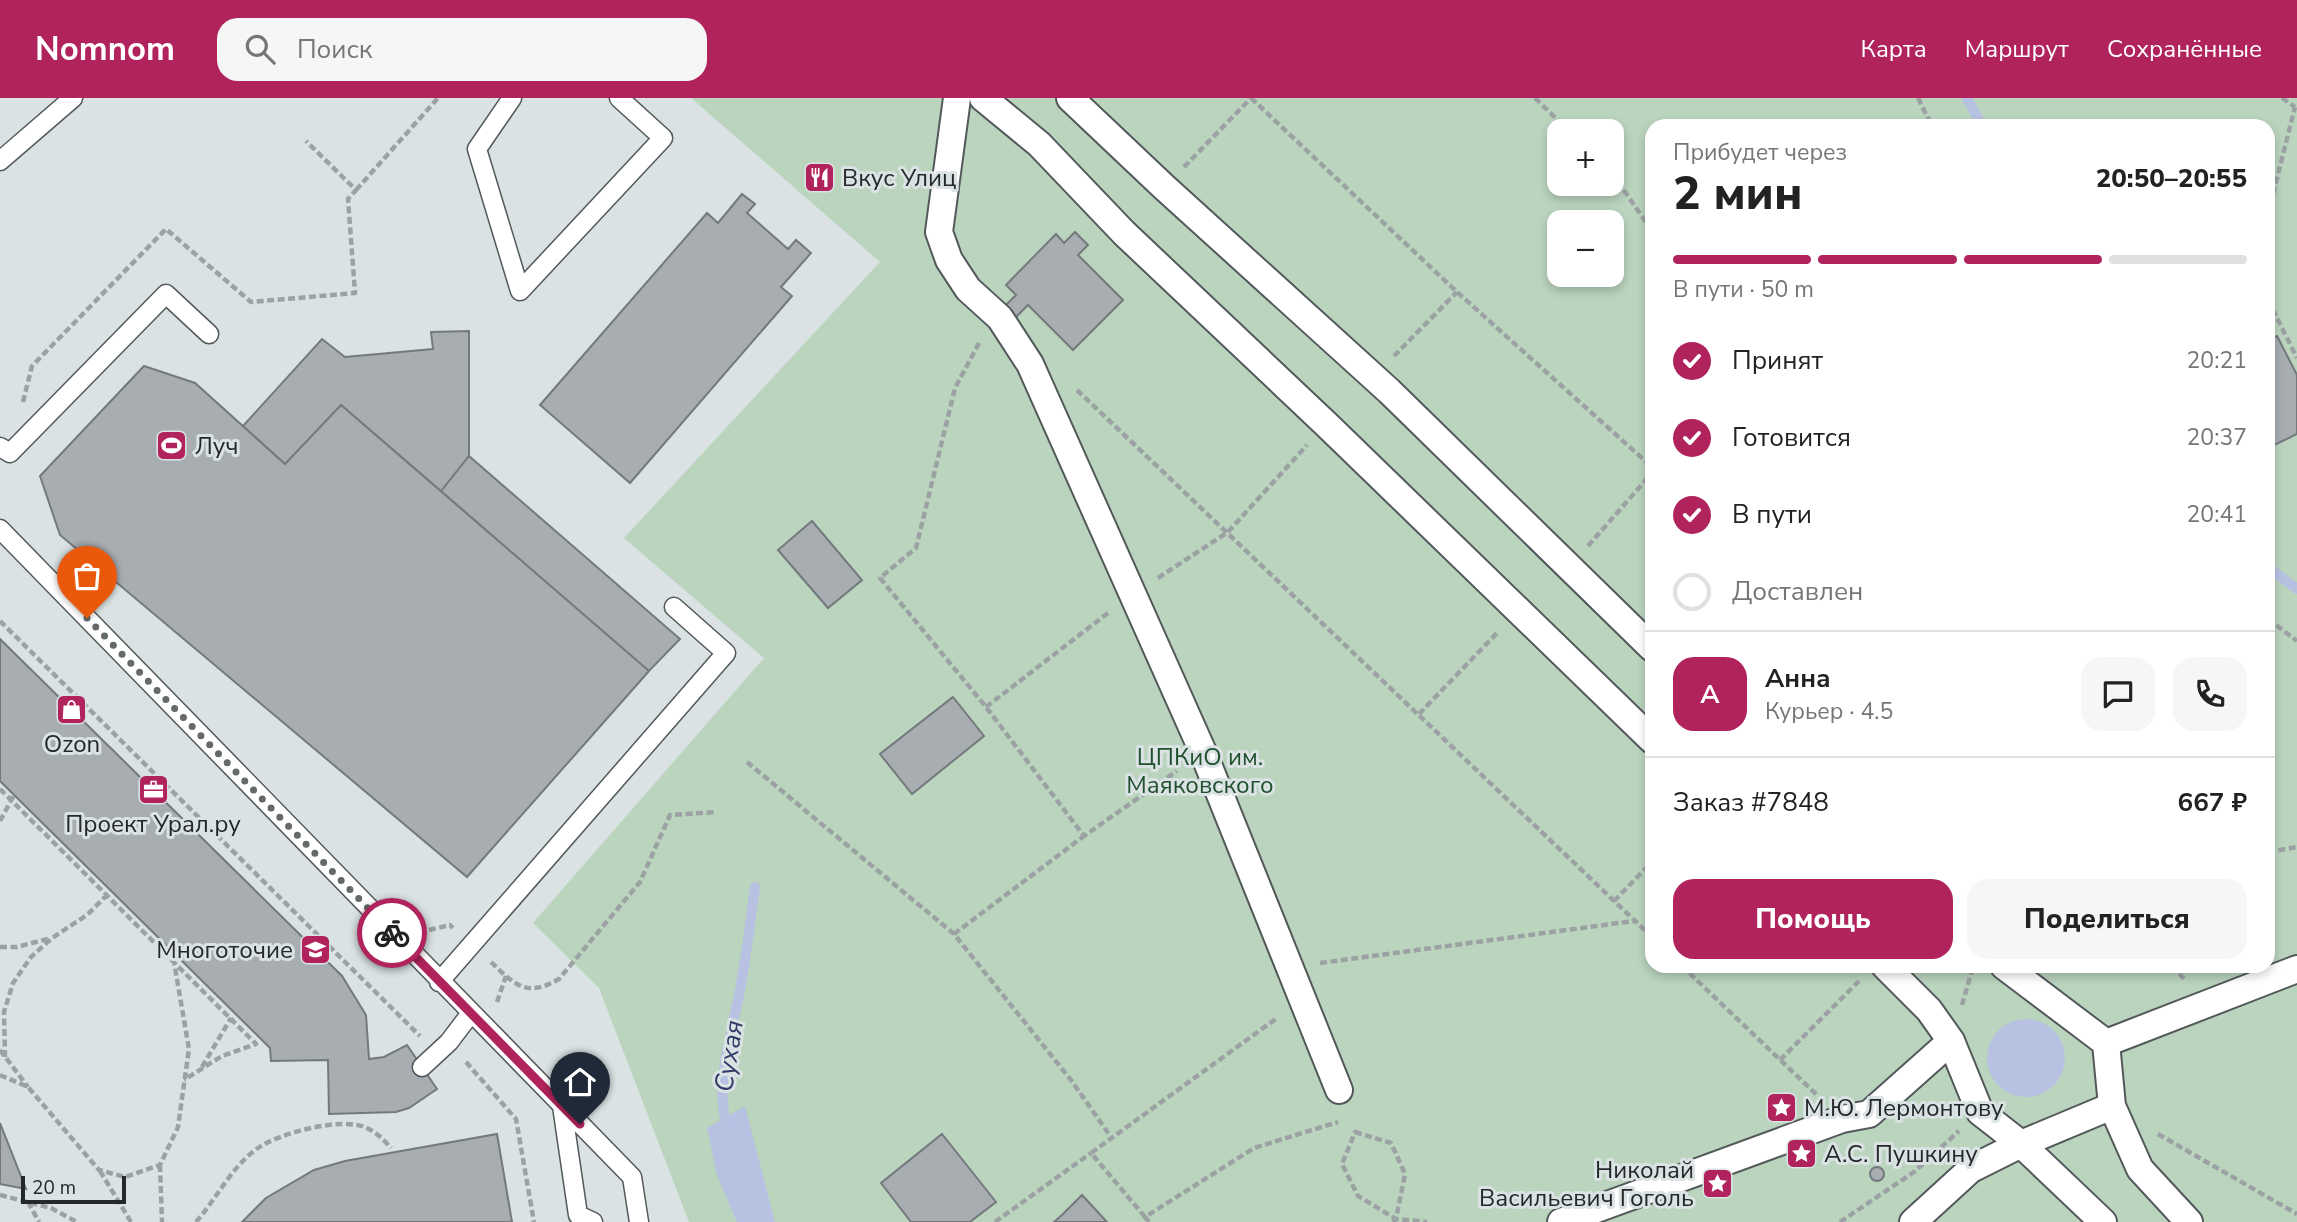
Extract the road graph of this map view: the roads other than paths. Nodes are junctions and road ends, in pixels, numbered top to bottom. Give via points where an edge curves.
1 (73, 98) edge
2 (512, 98) edge
3 (619, 98) edge
4 (957, 98) edge
5 (983, 98) edge
6 (1070, 98) edge
7 (0, 161) edge
8 (209, 334) dead end
9 (0, 447) edge
10 (0, 529) edge
11 (674, 607) dead end
12 (1645, 641) edge
13 (1645, 733) edge
14 (2297, 969) edge
15 (1878, 973) edge
16 (2013, 973) edge
17 (439, 982) junction
18 (471, 1013) junction
19 (1951, 1041) junction
20 (2106, 1043) junction
21 (422, 1067) dead end
22 (1339, 1090) dead end
23 (562, 1106) junction
24 (2112, 1107) junction
25 (2021, 1144) junction
26 (593, 1222) edge
27 (639, 1222) edge
28 (1561, 1222) edge
29 (1913, 1222) edge
30 (2103, 1222) edge
31 (2189, 1222) edge

1 - 7 lane
2 - 3 lane via 477,149 520,291 663,138
4 - 22 street via 939,232 949,260 968,289 1000,318 1030,364 1203,752
5 - 13 street via 1039,145 1124,233
6 - 12 street via 1374,377
8 - 9 lane via 166,294 10,453
10 - 17 lane
11 - 17 lane via 726,653
14 - 20 street
15 - 19 street via 1929,1010
16 - 20 street
17 - 18 lane
18 - 21 lane
18 - 23 lane
19 - 25 street via 1980,1112
19 - 28 street via 1869,1114 1842,1119
20 - 24 street
23 - 26 lane via 578,1215
23 - 27 lane via 632,1177
24 - 25 street
24 - 31 street via 2140,1169
25 - 29 street via 1971,1169
25 - 30 street

